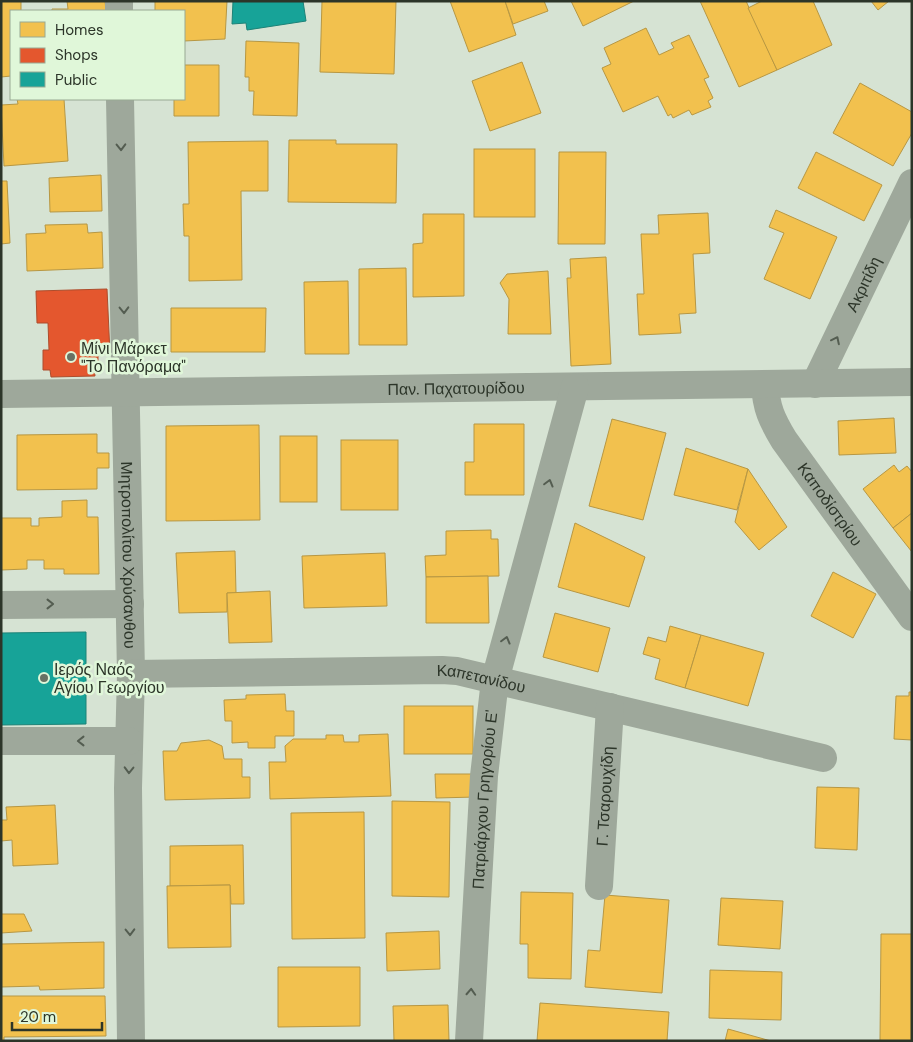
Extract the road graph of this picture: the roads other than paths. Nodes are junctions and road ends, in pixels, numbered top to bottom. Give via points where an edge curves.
1 (120, 100) edge
2 (912, 183) edge
3 (912, 382) edge
4 (764, 384) junction
5 (815, 384) junction
6 (575, 387) junction
7 (126, 393) junction
8 (1, 394) edge
9 (130, 604) junction
10 (1, 605) edge
11 (912, 617) edge
12 (131, 674) junction
13 (495, 680) junction
14 (610, 707) junction
15 (1, 741) edge
16 (129, 741) junction
17 (823, 758) dead end
18 (599, 886) dead end
19 (131, 1041) edge
20 (469, 1041) edge

1 -> 7 street, Μητροπολίτου Χρύσανθου
5 -> 2 street, Ακριτίδη
3 - 5 street, Παν. Παχατουρίδου
4 - 5 street, Παν. Παχατουρίδου
4 - 6 street, Παν. Παχατουρίδου
4 - 11 street, Καποδίστρίου via 767,407 784,440
6 - 7 street, Παν. Παχατουρίδου
13 -> 6 street, Πατριάρχου Γρηγορίου Ε'
7 - 8 street, Παν. Παχατουρίδου
7 - 9 street, Μητροπολίτου Χρύσανθου
10 -> 9 street
9 - 12 street, Μητροπολίτου Χρύσανθου
12 - 13 street, Καπετανίδου via 442,670
12 - 16 street, Μητροπολίτου Χρύσανθου
13 - 14 street, Καπετανίδου
20 -> 13 street, Πατριάρχου Γρηγορίου Ε' via 484,776
14 - 17 street, Καπετανίδου
14 - 18 street, Γ. Τσαρουχίδη
16 -> 15 street
16 -> 19 street, Μητροπολίτου Χρύσανθου

